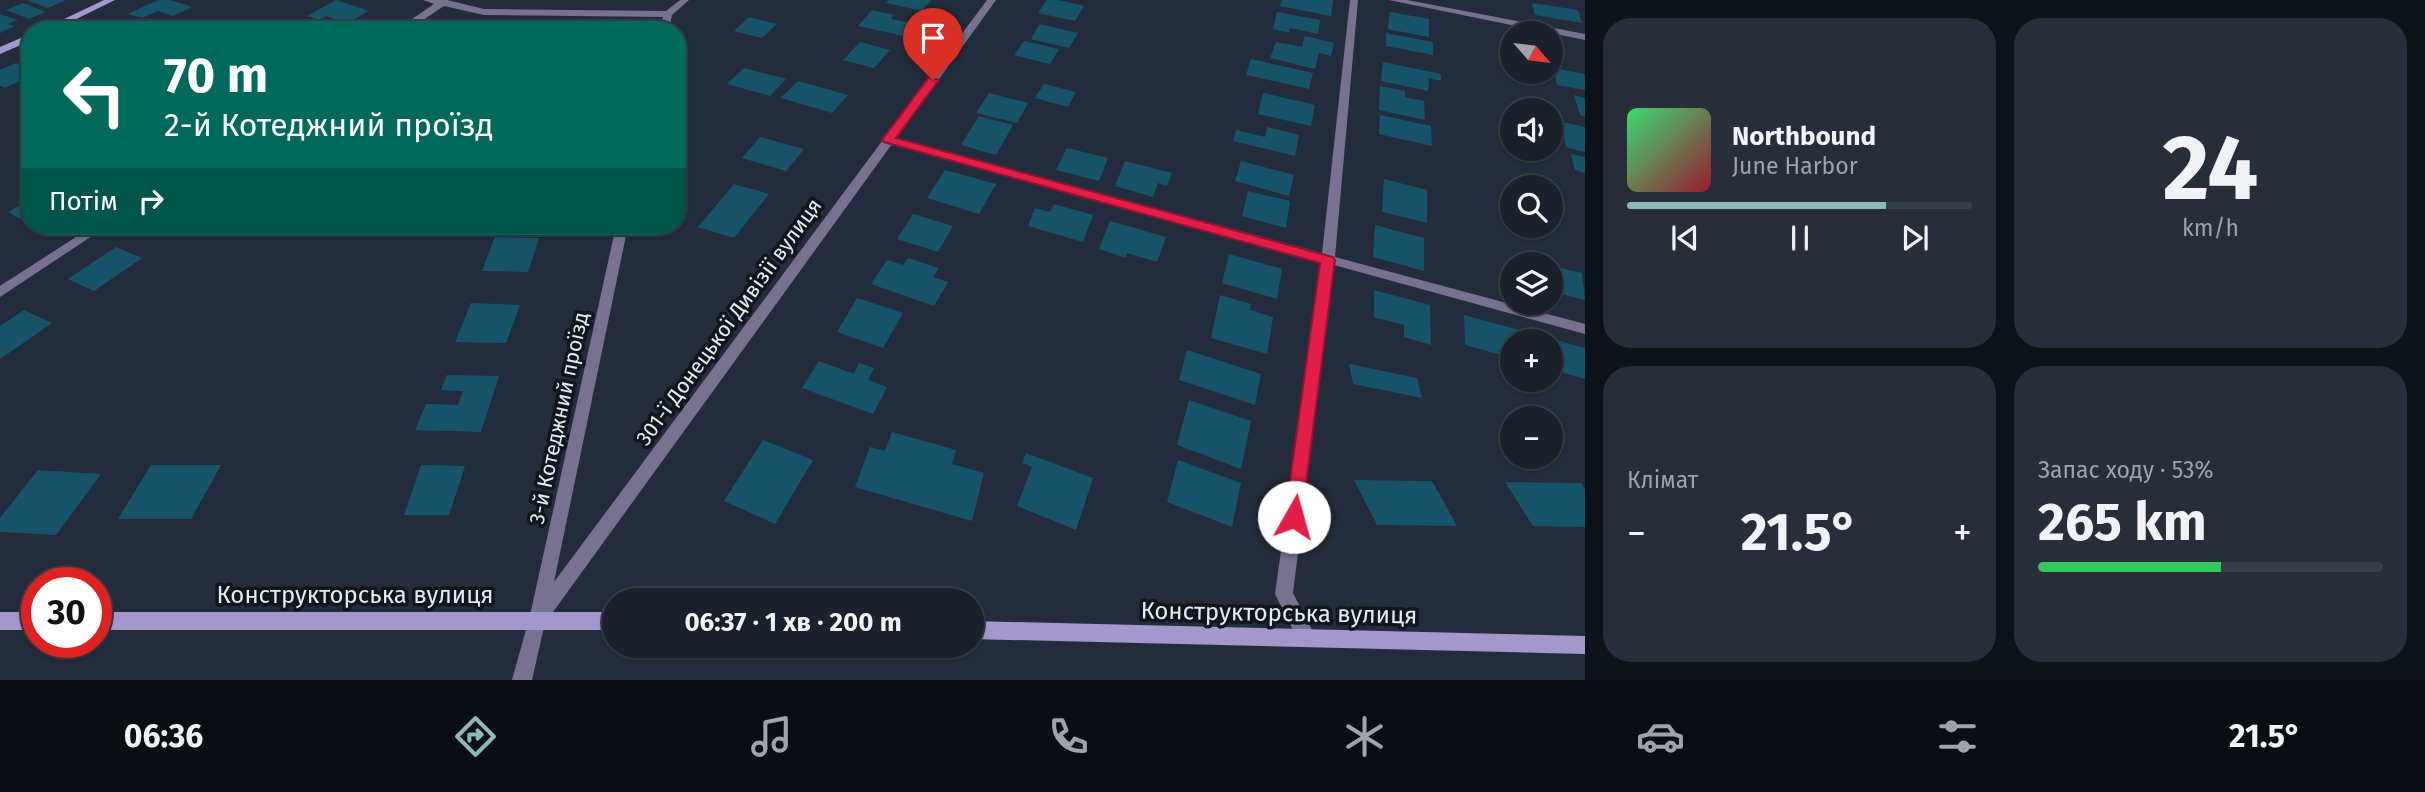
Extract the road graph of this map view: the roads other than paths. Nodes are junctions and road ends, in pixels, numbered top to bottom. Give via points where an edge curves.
1 (111, 0) edge
2 (427, 0) edge
3 (685, 0) edge
4 (992, 0) edge
5 (1354, 0) edge
6 (1393, 0) edge
7 (444, 2) edge
8 (668, 15) junction
9 (66, 21) edge
10 (415, 21) edge
11 (666, 21) edge
12 (1585, 37) edge
13 (21, 41) edge
14 (0, 51) edge
15 (888, 140) junction
16 (87, 235) edge
17 (620, 235) edge
18 (1328, 260) junction
19 (0, 292) edge
20 (1585, 329) edge
21 (537, 619) junction
22 (0, 621) edge
23 (21, 621) edge
24 (112, 621) edge
25 (602, 621) edge
26 (984, 630) edge
27 (1307, 638) junction
28 (1585, 645) edge
29 (522, 680) edge

1 - 9 street
2 - 7 street
3 - 8 street
4 - 15 street, 301-ї Донецької Дивізії вулиця
5 - 18 street
6 - 12 street
7 - 8 street via 484,12
7 - 10 street
8 - 11 street
13 - 14 street
15 - 18 street
15 - 21 street, 301-ї Донецької Дивізії вулиця
16 - 19 street
17 - 21 street, 3-й Котеджний проїзд
18 - 20 street
18 - 27 street via 1284,594
21 - 24 street, Конструкторська вулиця
21 - 25 street, Конструкторська вулиця
21 - 29 street, 301-ї Донецької Дивізії вулиця
22 - 23 street
26 - 27 street, Конструкторська вулиця
27 - 28 street, Конструкторська вулиця

